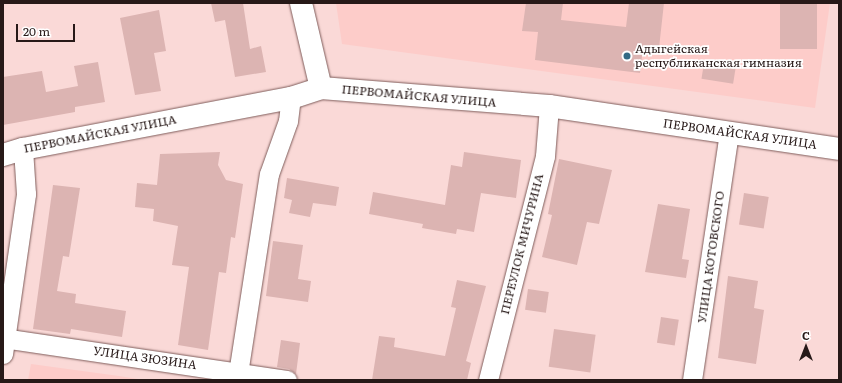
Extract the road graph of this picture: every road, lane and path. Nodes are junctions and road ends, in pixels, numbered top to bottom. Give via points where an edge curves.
1 (301, 3) edge
2 (320, 88) junction
3 (291, 98) junction
4 (549, 106) junction
5 (729, 133) junction
6 (839, 149) edge
7 (13, 152) edge
8 (4, 343) edge
9 (237, 376) edge
10 (287, 380) edge
11 (488, 380) edge
12 (692, 380) edge

1 - 2 street
2 - 3 street, ПЕРВОМАЙСКАЯ УЛИЦА
2 - 4 street, ПЕРВОМАЙСКАЯ УЛИЦА
3 - 7 street, ПЕРВОМАЙСКАЯ УЛИЦА
3 - 9 street via 288,121 269,174
4 - 5 street, ПЕРВОМАЙСКАЯ УЛИЦА
4 - 11 street, ПЕРЕУЛОК МИЧУРИНА via 545,156
5 - 6 street, ПЕРВОМАЙСКАЯ УЛИЦА
5 - 12 street, УЛИЦА КОТОВСКОГО
7 - 8 street via 26,194
8 - 9 street, УЛИЦА ЗЮЗИНА
9 - 10 street, УЛИЦА ЗЮЗИНА

